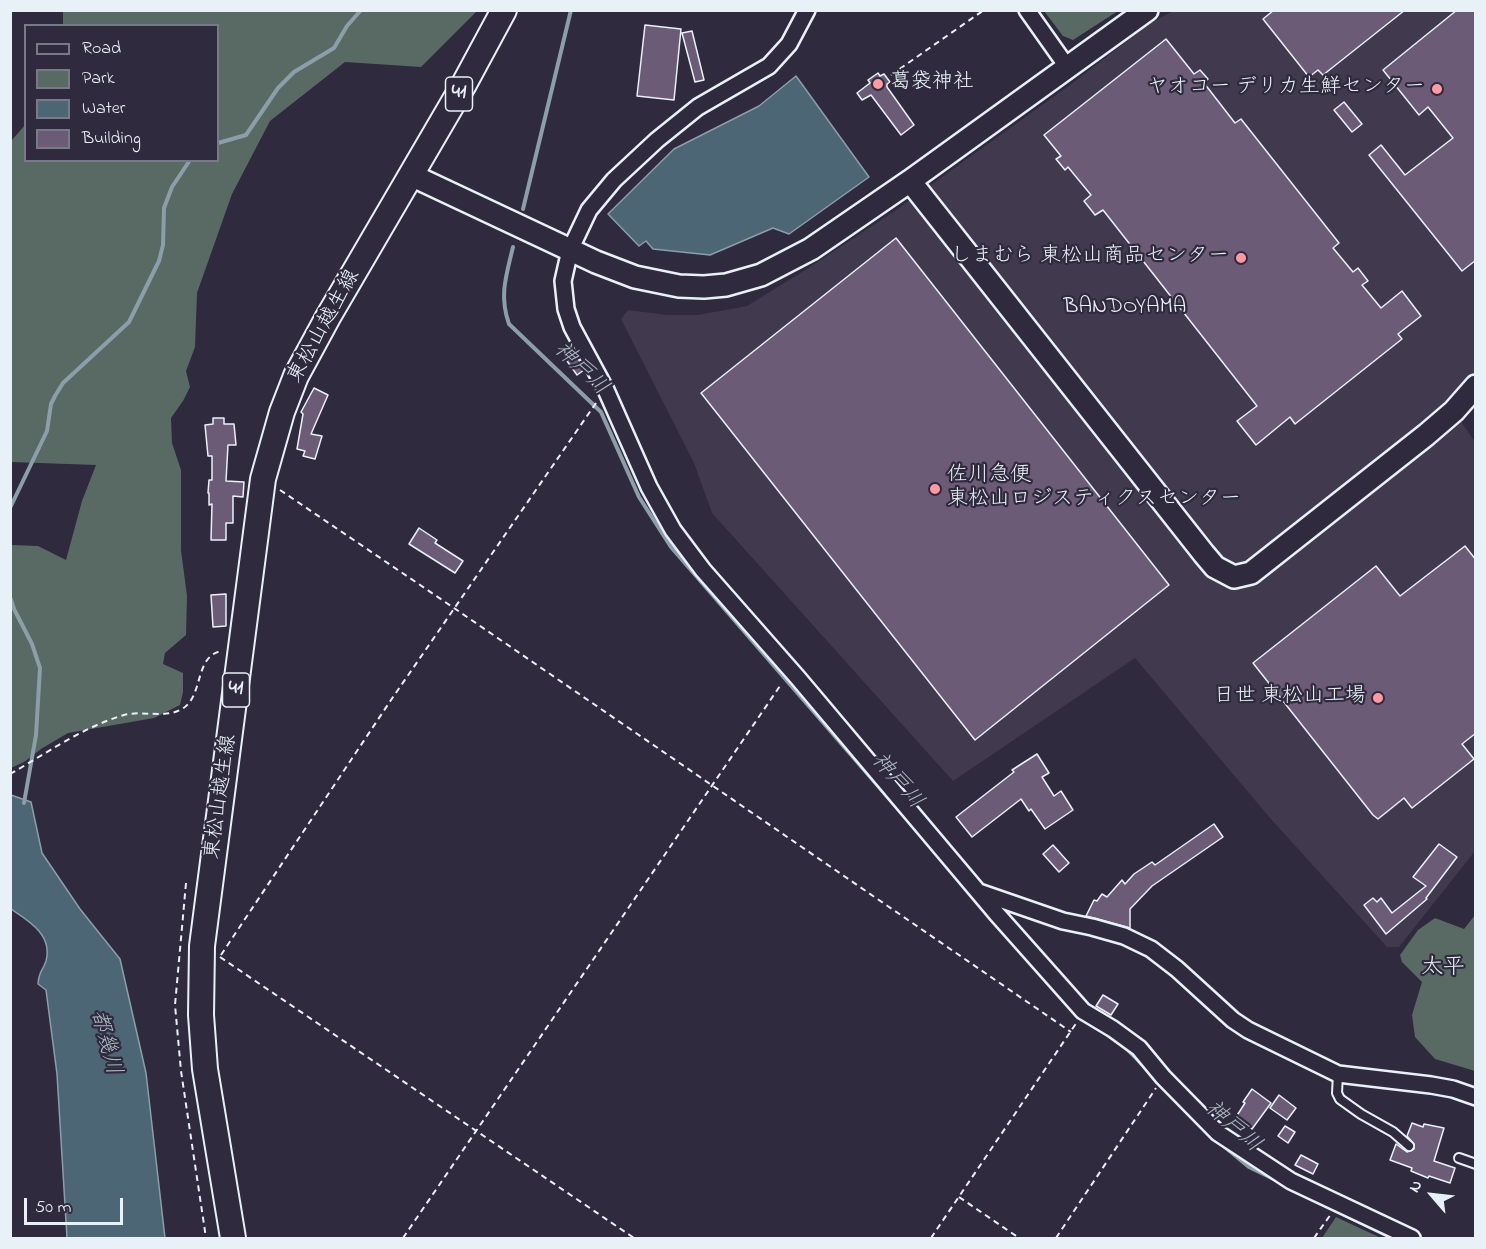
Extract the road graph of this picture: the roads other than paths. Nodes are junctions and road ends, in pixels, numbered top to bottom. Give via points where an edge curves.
1 (504, 10) edge
2 (807, 10) edge
3 (1027, 10) edge
4 (1147, 10) edge
5 (1068, 68) junction
6 (411, 176) junction
7 (910, 182) junction
8 (570, 250) junction
9 (1476, 386) edge
10 (979, 892) junction
11 (1338, 1074) junction
12 (1476, 1097) edge
13 (1409, 1146) dead end
14 (1459, 1158) dead end
15 (1476, 1164) edge
16 (233, 1239) edge
17 (1412, 1239) edge

1 - 6 main road, 41
2 - 8 street via 789,44 769,66 698,107 614,180 589,210
3 - 5 street
4 - 5 street
5 - 7 street
6 - 8 street
6 - 16 main road, 東松山越生線 / 41 via 296,376 263,479 202,946 205,1069
7 - 8 street via 811,249 761,275 726,285 656,282
7 - 9 street via 1204,554 1215,567 1234,577 1251,573 1426,435
8 - 10 street via 562,281 572,327 673,530 702,570
10 - 11 street via 1063,921 1124,936 1151,949 1233,1020
10 - 17 street via 1083,1011 1139,1048 1218,1133 1291,1180
11 - 12 street via 1431,1084
11 - 13 lane via 1340,1099
14 - 15 lane

